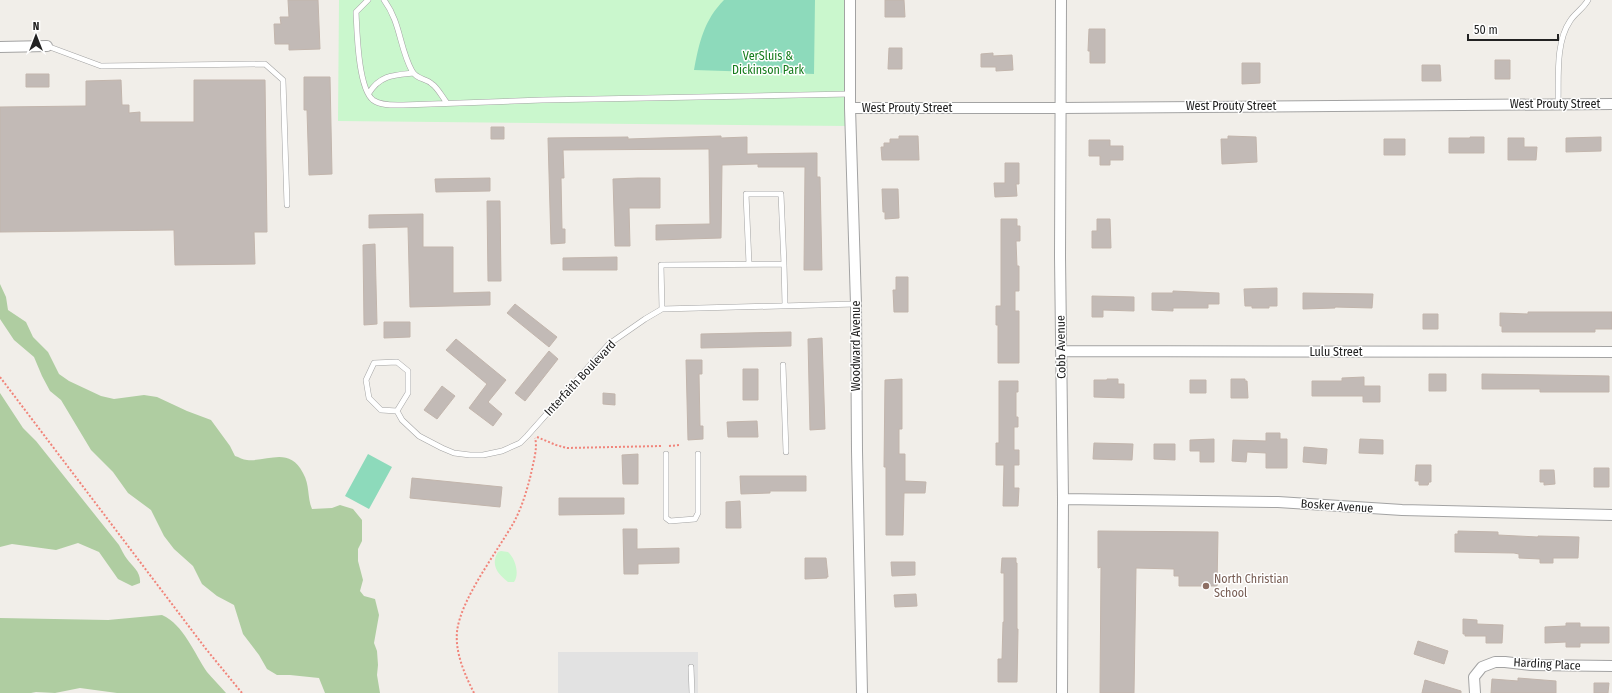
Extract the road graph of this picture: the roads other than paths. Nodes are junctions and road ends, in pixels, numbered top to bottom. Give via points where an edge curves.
1 (368, 0) edge
2 (384, 0) edge
3 (850, 0) edge
4 (1061, 0) edge
5 (1588, 0) edge
6 (47, 46) joint
7 (0, 47) edge
8 (413, 73) junction
9 (369, 93) junction
10 (850, 94) junction
11 (447, 103) junction
12 (1558, 104) junction
13 (1612, 104) edge
14 (850, 108) junction
15 (1061, 108) junction
16 (286, 205) dead end
17 (749, 264) junction
18 (784, 264) junction
19 (856, 304) junction
20 (785, 305) junction
21 (662, 310) junction
22 (1061, 351) junction
23 (1612, 352) edge
24 (783, 365) dead end
25 (397, 411) junction
26 (786, 452) dead end
27 (666, 454) dead end
28 (698, 454) dead end
29 (1063, 499) junction
30 (1612, 515) edge
31 (1612, 666) edge
32 (692, 667) dead end
33 (692, 693) edge
34 (862, 693) edge
35 (1062, 693) edge
36 (1475, 693) edge

1 - 9 lane via 356,12 358,49 365,86
2 - 8 lane via 396,20 406,58
3 - 10 street, Woodward Avenue
4 - 15 street, Cobb Avenue
5 - 12 lane via 1570,21 1561,39
6 - 7 street
6 - 16 lane via 101,66 265,64 283,80
8 - 9 lane via 394,75 375,83
8 - 11 lane via 420,79 432,83
9 - 11 lane via 373,99 384,104
10 - 11 lane
10 - 14 street, Woodward Avenue
12 - 13 street, West Prouty Street
12 - 15 street, West Prouty Street
14 - 15 street, West Prouty Street
14 - 19 street, Woodward Avenue
15 - 22 street, Cobb Avenue
17 - 18 lane
17 - 18 lane via 746,194 781,194
17 - 21 lane via 661,264
18 - 20 lane
19 - 20 lane, Interfaith Boulevard
19 - 34 street, Woodward Avenue via 856,451
20 - 21 lane, Interfaith Boulevard
21 - 25 lane, Interfaith Boulevard via 609,344 527,436 520,443 502,451 483,455 454,453 419,436 402,420
22 - 23 street, Lulu Street
22 - 29 street, Cobb Avenue
24 - 26 lane
25 - 25 lane via 408,393 408,371 397,362 374,363 366,380 369,398 380,410
27 - 28 lane via 666,518 670,521 695,519 698,513
29 - 30 street, Bosker Avenue via 1278,502 1402,510
29 - 35 street, Cobb Avenue
31 - 36 street, Harding Place via 1532,666 1495,662 1482,667 1474,677
32 - 33 lane

